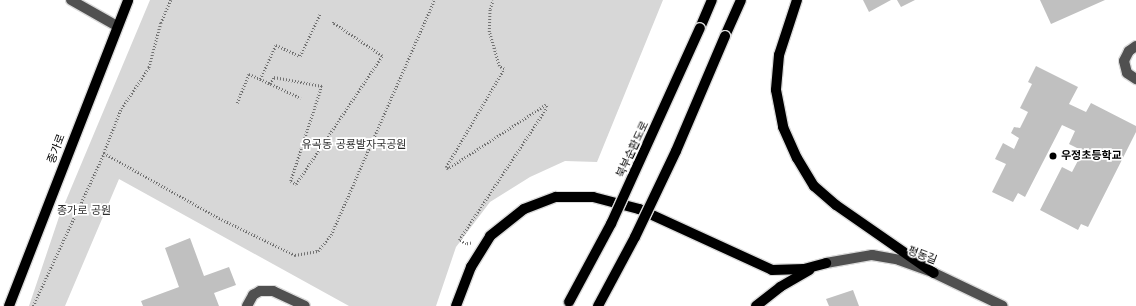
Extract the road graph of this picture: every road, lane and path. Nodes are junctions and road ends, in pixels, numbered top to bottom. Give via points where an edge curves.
1 (71, 0) edge
2 (128, 0) edge
3 (171, 0) edge
4 (434, 0) edge
5 (493, 0) edge
6 (712, 0) edge
7 (741, 0) edge
8 (797, 0) edge
9 (320, 14) dead end
10 (334, 21) dead end
11 (117, 26) junction
12 (1136, 46) edge
13 (260, 79) junction
14 (1136, 79) edge
15 (270, 84) junction
16 (301, 98) dead end
17 (237, 103) dead end
18 (104, 153) junction
19 (459, 240) dead end
20 (826, 263) junction
21 (934, 272) junction
22 (568, 304) edge
23 (9, 306) edge
24 (33, 306) edge
25 (247, 306) edge
26 (305, 306) edge
27 (456, 306) edge
28 (598, 306) edge
29 (756, 306) edge
30 (1004, 306) edge

1 - 11 street
2 - 11 main road, 종가로
3 - 18 path via 161,23 149,68 121,110
4 - 18 path via 331,235 318,251 295,255 220,218
5 - 19 path via 489,32 499,66 504,70 446,167 448,169 546,105 547,107
6 - 22 main road, 북부순환도로, bridge via 628,189
7 - 28 main road, bridge via 676,151 635,237
8 - 21 main road via 779,55 776,90 783,127 797,158 814,186 836,205
9 - 13 path via 300,56 276,45
10 - 15 path via 333,23 382,56 296,184 291,181 322,86 274,77
11 - 23 main road, 종가로
12 - 14 street via 1129,51 1124,61 1127,72
13 - 15 path
13 - 17 path via 249,74
15 - 16 path
18 - 24 path
20 - 21 street, 평동길 via 872,256 899,260
20 - 27 main road via 804,269 772,270 639,210 593,197 556,197 524,209 490,236 470,268
20 - 29 main road via 796,277
21 - 30 street, 평동길
25 - 26 street via 253,295 260,291 273,291

